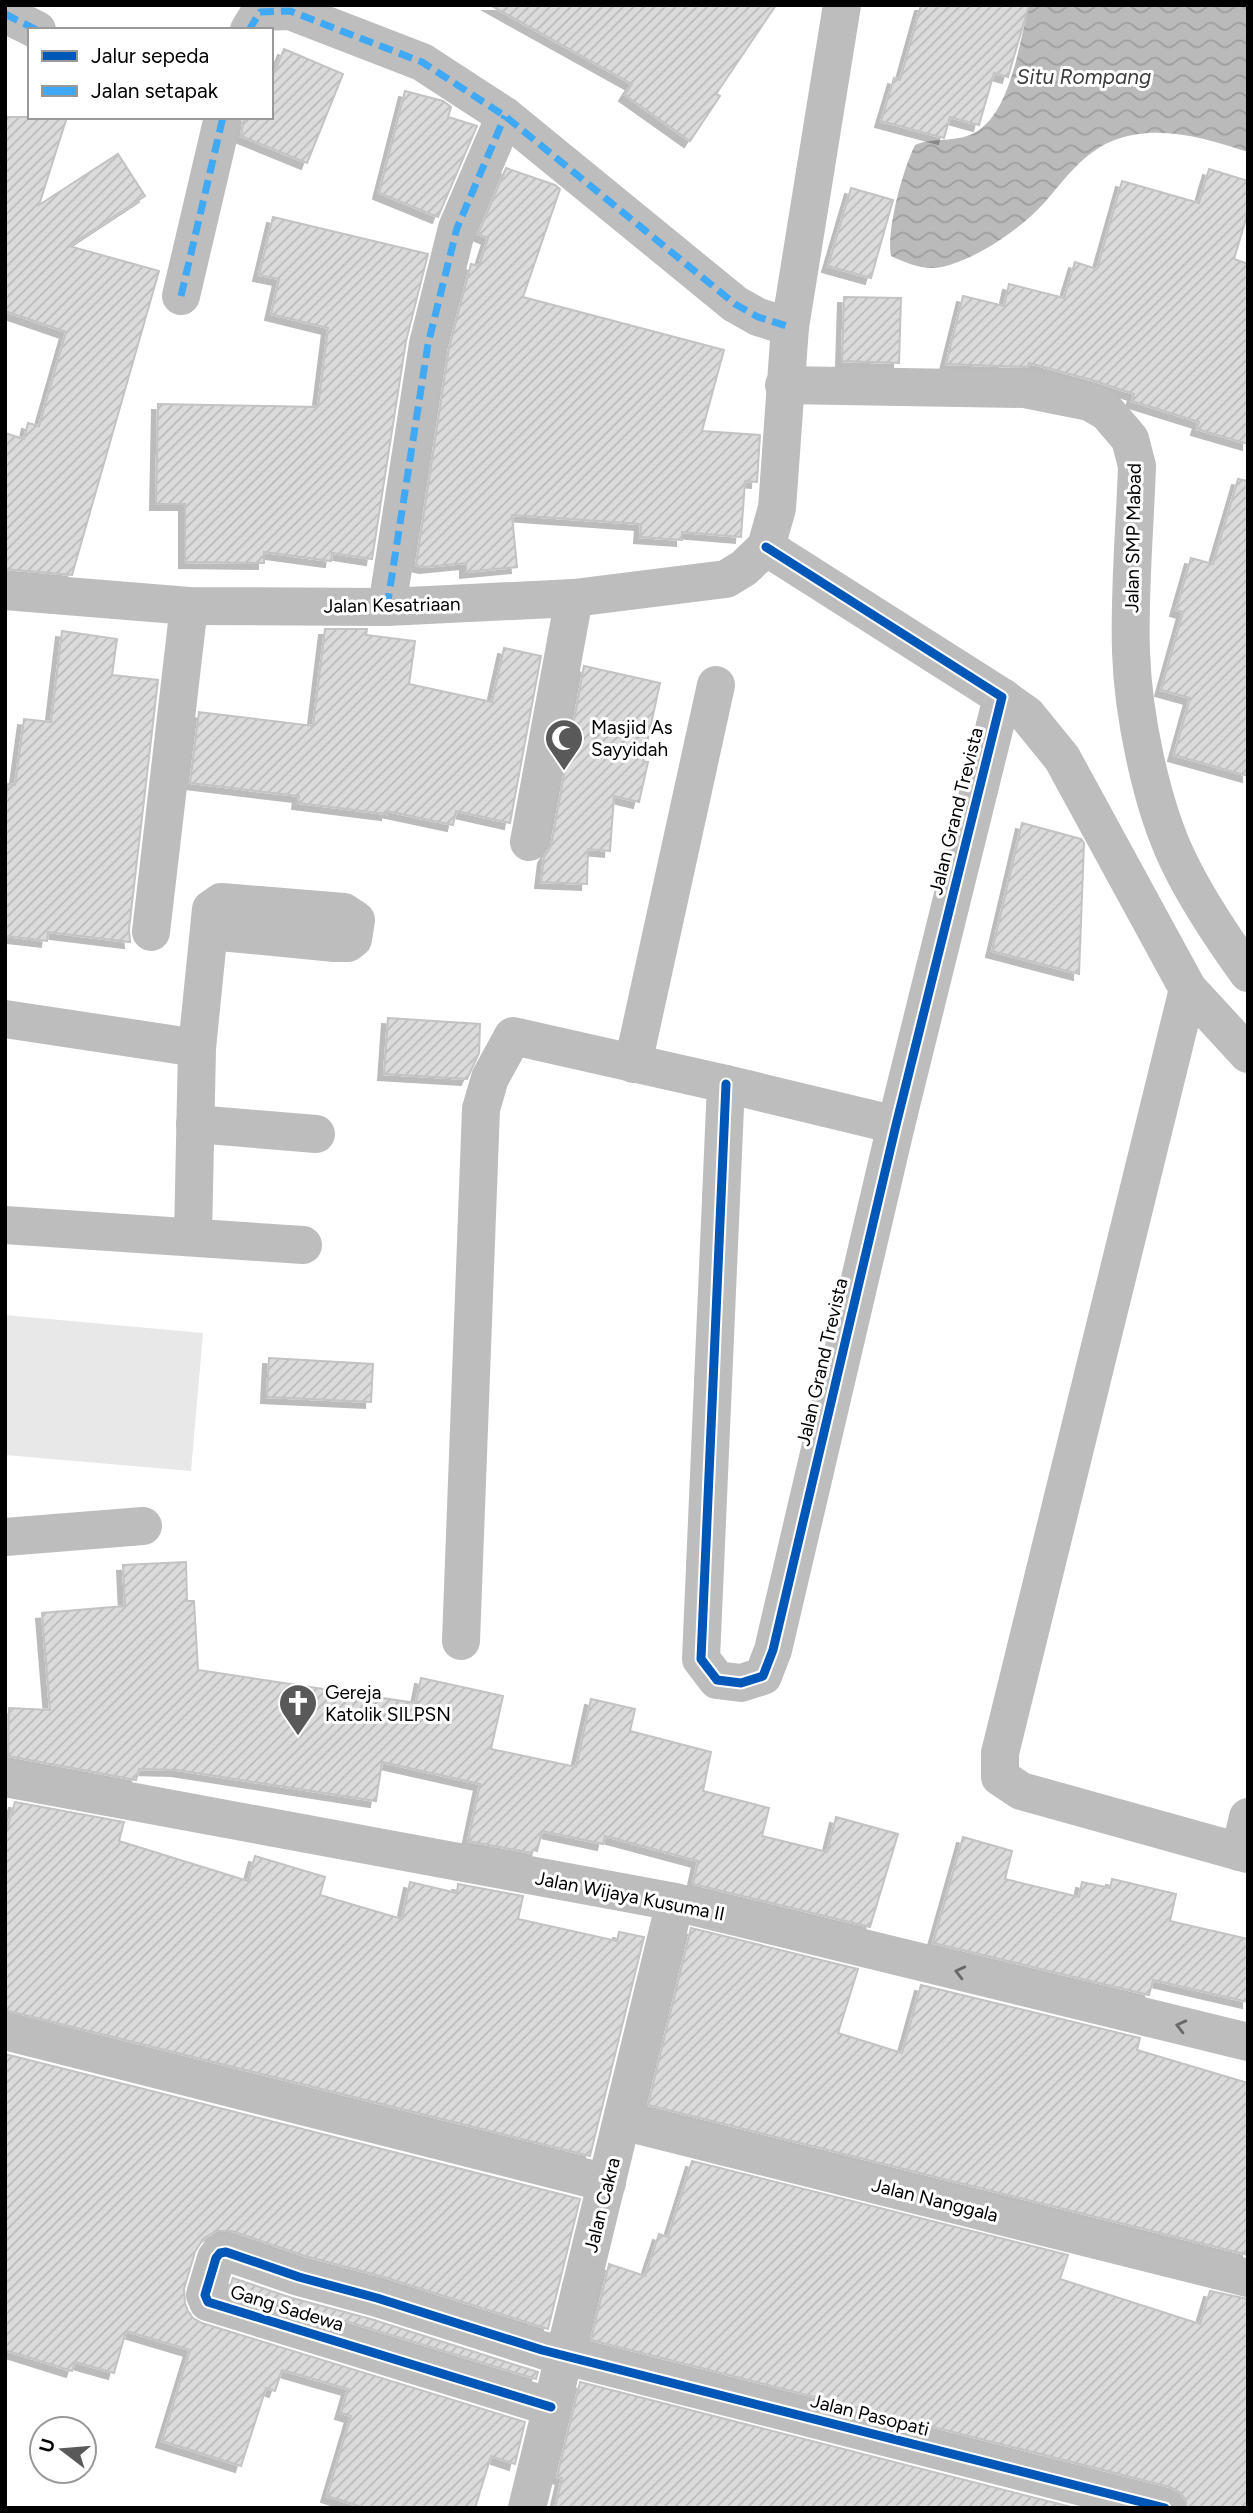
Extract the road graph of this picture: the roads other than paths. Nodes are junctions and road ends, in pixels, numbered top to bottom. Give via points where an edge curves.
1 (842, 5) edge
2 (5, 14) edge
3 (33, 28) edge
4 (250, 28) edge
5 (505, 116) junction
6 (220, 119) edge
7 (181, 296) dead end
8 (790, 327) junction
9 (785, 385) junction
10 (766, 547) junction
11 (5, 591) edge
12 (574, 598) junction
13 (189, 606) junction
14 (387, 607) junction
15 (716, 685) dead end
16 (1002, 697) junction
17 (529, 842) dead end
18 (209, 931) dead end
19 (151, 932) dead end
20 (1248, 973) edge
21 (1188, 989) junction
22 (5, 1018) edge
23 (197, 1048) junction
24 (1248, 1054) edge
25 (633, 1064) junction
26 (726, 1084) junction
27 (195, 1124) junction
28 (896, 1125) junction
29 (316, 1134) dead end
30 (5, 1225) edge
31 (193, 1237) junction
32 (303, 1245) dead end
33 (143, 1526) dead end
34 (5, 1537) edge
35 (461, 1641) dead end
36 (5, 1778) edge
37 (1245, 1841) edge
38 (675, 1902) junction
39 (5, 2031) edge
40 (1248, 2042) edge
41 (622, 2121) junction
42 (607, 2183) junction
43 (1248, 2278) edge
44 (566, 2356) junction
45 (551, 2407) junction
46 (527, 2508) edge
47 (1165, 2508) edge

1 - 8 street
2 - 3 street
4 - 5 street via 260,12 290,11 422,62
5 - 8 street via 735,304
5 - 14 street via 457,228 428,344
6 - 7 street
8 - 9 street
9 - 10 street via 776,508
9 - 20 street, Jalan SMP Mabad via 1025,389 1090,402 1107,412 1130,439 1137,466 1131,653 1138,720 1152,785 1177,858 1214,927
10 - 12 street, Jalan Kesatriaan via 726,579
10 - 16 street
11 - 13 street, Jalan Kesatriaan
12 - 14 street, Jalan Kesatriaan
12 - 17 street
13 - 14 street, Jalan Kesatriaan
13 - 19 street
15 - 25 street
16 - 21 street via 1027,715 1062,758
16 - 28 street, Jalan Grand Trevista
18 - 23 street
21 - 24 street
21 - 37 street via 1000,1753 1000,1777 1021,1791
22 - 23 street
23 - 27 street
25 - 26 street
25 - 35 street via 513,1036 490,1078 481,1109
26 - 28 street
26 - 28 street, Jalan Grand Trevista via 701,1659 717,1680 741,1683 763,1675 773,1650
27 - 29 street
27 - 31 street
30 - 31 street
31 - 32 street
33 - 34 street
36 - 38 street, Jalan Wijaya Kusuma II
40 -> 38 street, Jalan Wijaya Kusuma II
38 - 41 street, Jalan Cakra
39 - 42 street
41 - 42 street, Jalan Cakra
41 - 43 street, Jalan Nanggala
42 - 44 street, Jalan Cakra
44 - 45 street, Jalan Cakra
44 - 45 street, Gang Sadewa via 226,2252 216,2258 205,2295 208,2302
44 - 47 street, Jalan Pasopati
45 - 46 street, Jalan Cakra

